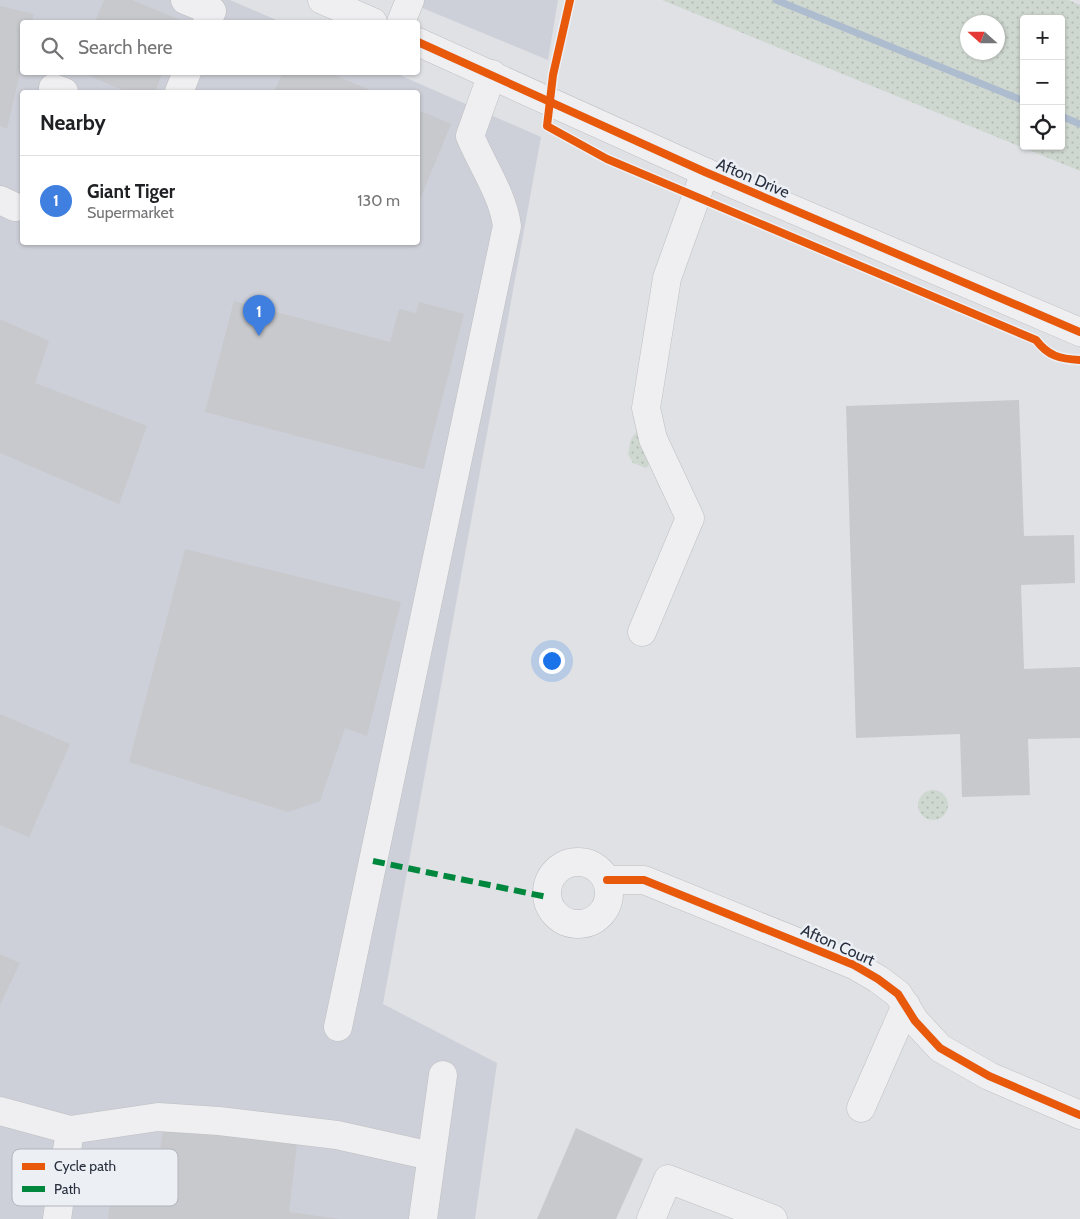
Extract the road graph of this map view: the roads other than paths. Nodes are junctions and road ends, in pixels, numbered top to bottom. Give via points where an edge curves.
1 (185, 0) edge
2 (322, 0) edge
3 (410, 0) edge
4 (208, 20) edge
5 (368, 20) edge
6 (402, 20) edge
7 (420, 43) edge
8 (492, 74) junction
9 (186, 75) edge
10 (180, 90) edge
11 (705, 172) junction
12 (1080, 332) edge
13 (642, 632) dead end
14 (607, 880) dead end
15 (906, 1005) junction
16 (338, 1027) dead end
17 (443, 1075) dead end
18 (861, 1108) dead end
19 (0, 1111) edge
20 (1080, 1115) edge
21 (70, 1130) junction
22 (67, 1149) edge
23 (431, 1156) junction
24 (59, 1206) edge
25 (57, 1219) edge
26 (423, 1219) edge
27 (651, 1219) edge
28 (773, 1219) edge

1 - 4 street via 212,11
2 - 5 street
3 - 6 street
7 - 8 street, Afton Drive
8 - 11 street, Afton Drive
8 - 16 street via 470,136 504,208 507,226
9 - 10 street
11 - 12 street, Afton Drive
11 - 13 street via 667,278 646,408 653,439 690,518
14 - 15 street, Afton Court via 644,880 854,966 898,994
15 - 18 street
15 - 20 street, Afton Court via 914,1021 940,1048 989,1076
17 - 23 street
19 - 21 street
21 - 22 street
21 - 23 street via 158,1118 219,1121 337,1136
23 - 26 street
24 - 25 street
27 - 28 street via 668,1179

